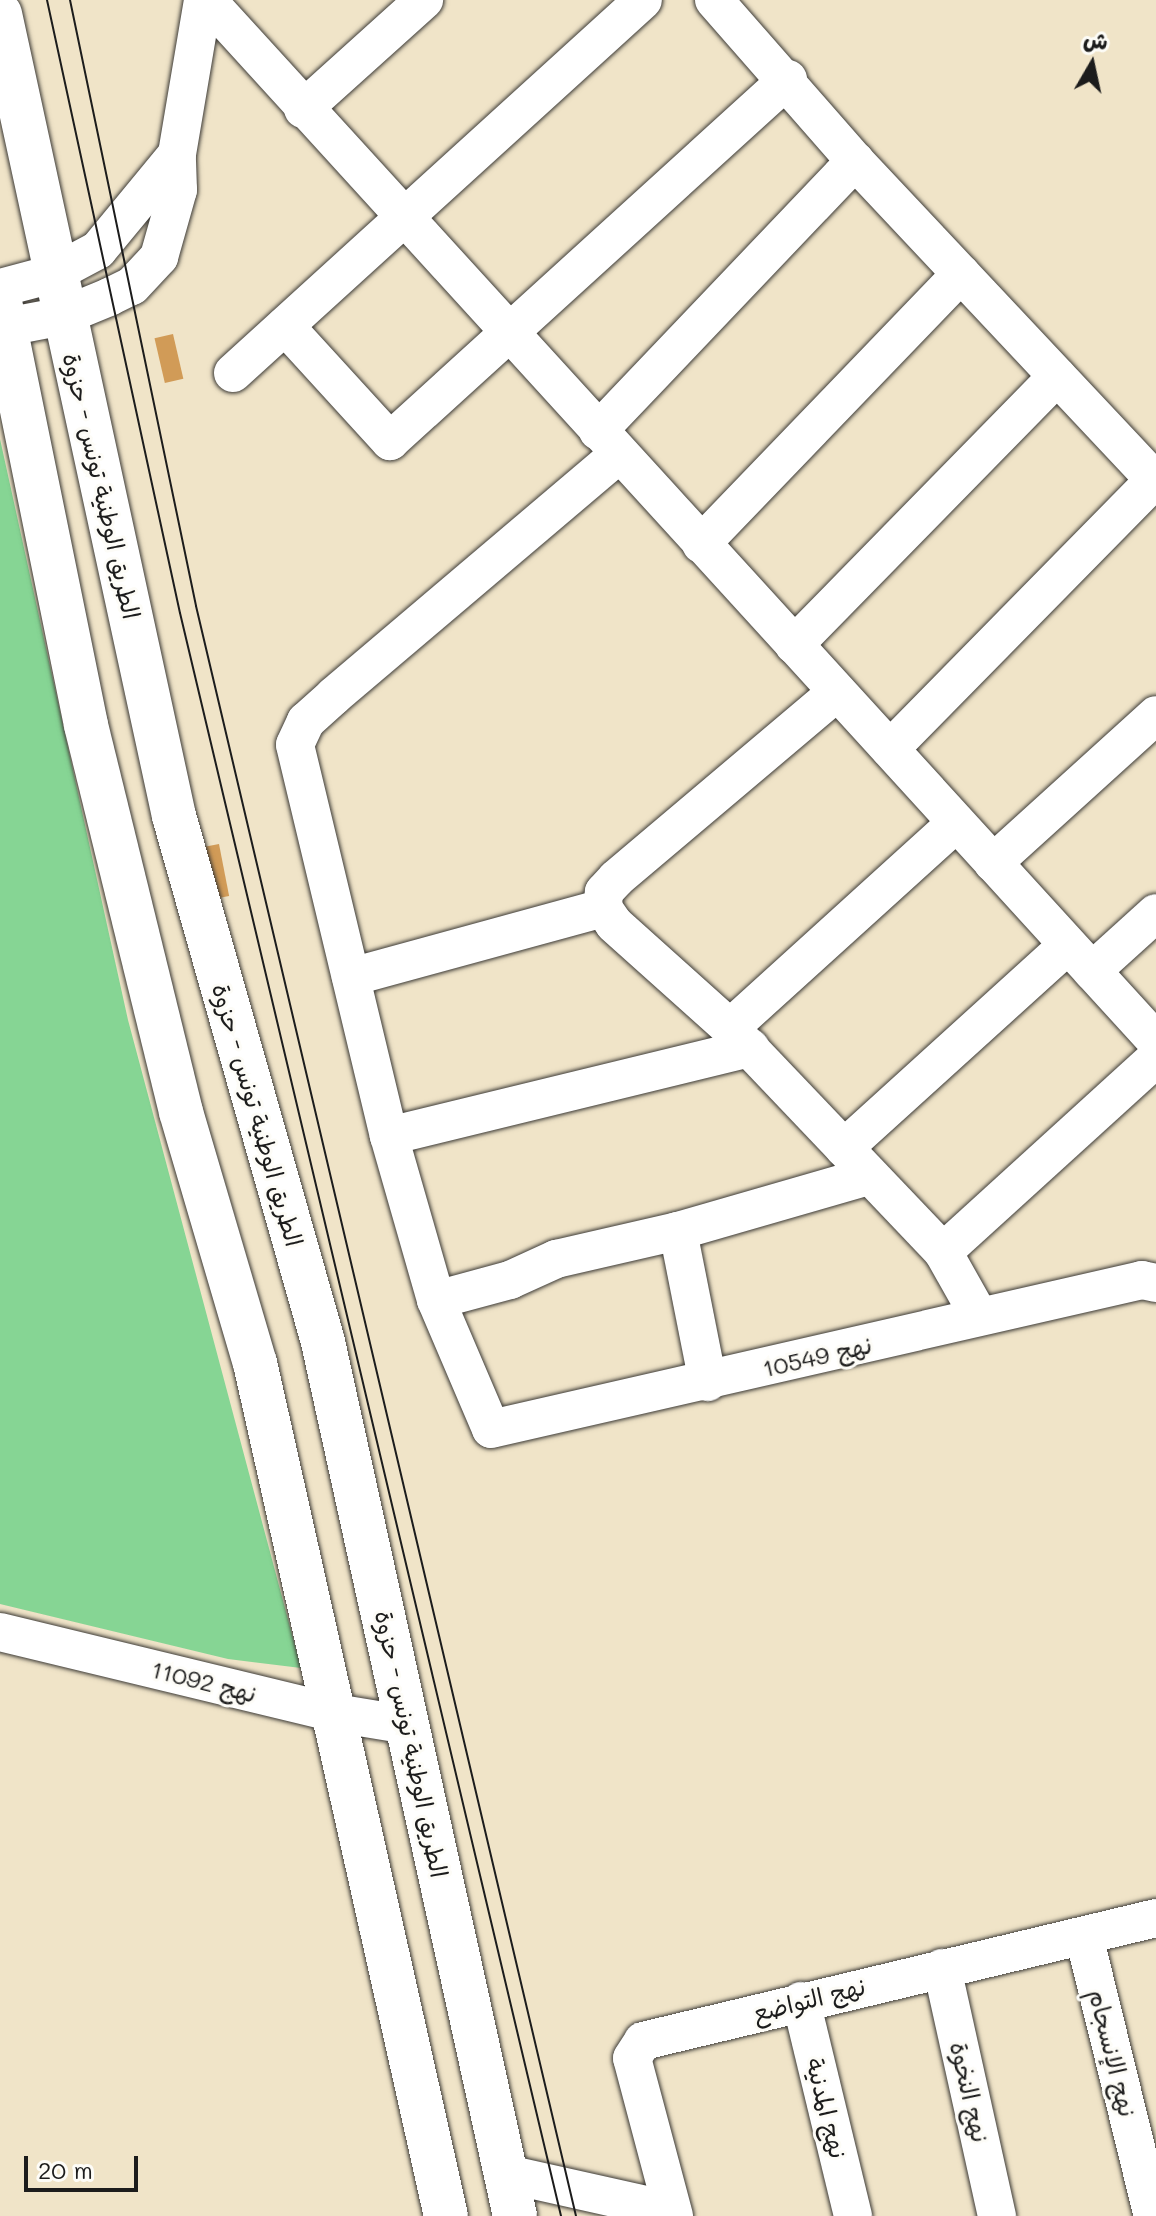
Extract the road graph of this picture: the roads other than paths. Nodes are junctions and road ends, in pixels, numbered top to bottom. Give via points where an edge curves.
1 (207, 0) edge
2 (424, 0) edge
3 (643, 0) edge
4 (714, 0) edge
5 (0, 14) edge
6 (788, 79) junction
7 (303, 109) junction
8 (177, 154) junction
9 (855, 161) junction
10 (403, 218) junction
11 (53, 274) junction
12 (961, 274) junction
13 (2, 306) edge
14 (63, 316) junction
15 (285, 326) junction
16 (508, 333) junction
17 (233, 373) dead end
18 (1057, 376) junction
19 (608, 442) junction
20 (1155, 481) edge
21 (701, 544) junction
22 (794, 645) junction
23 (837, 692) junction
24 (1156, 715) edge
25 (890, 749) junction
26 (956, 823) junction
27 (993, 863) junction
28 (603, 908) junction
29 (1156, 913) edge
30 (1080, 958) junction
31 (351, 977) junction
32 (740, 1038) junction
33 (1156, 1041) edge
34 (1156, 1058) edge
35 (389, 1136) junction
36 (844, 1148) junction
37 (869, 1176) junction
38 (678, 1231) junction
39 (943, 1252) junction
40 (1149, 1281) edge
41 (436, 1300) junction
42 (979, 1316) junction
43 (708, 1382) junction
44 (0, 1632) edge
45 (335, 1713) junction
46 (408, 1725) junction
47 (1156, 1918) edge
48 (1084, 1936) junction
49 (942, 1968) junction
50 (801, 2001) junction
51 (511, 2195) edge
52 (673, 2213) edge
53 (446, 2216) edge
54 (853, 2216) edge
55 (997, 2216) edge
56 (1153, 2216) edge

1 - 7 street
1 - 8 street
2 - 7 street
3 - 10 street
4 - 6 street
5 - 11 highway, الطريق الوطنية تونس - حزوة
6 - 9 street
6 - 16 street
7 - 10 street
8 - 11 street via 98,250
8 - 14 street via 177,200 159,257 132,286
9 - 12 street
9 - 19 street
10 - 15 street
10 - 16 street
11 - 13 street
11 - 14 highway, الطريق الوطنية تونس - حزوة
12 - 18 street
12 - 21 street
13 - 14 street
13 - 45 highway via 86,725 181,1112 255,1363
14 - 46 highway, الطريق الوطنية تونس - حزوة via 174,816 323,1342
15 - 16 street via 390,441
15 - 17 street
16 - 19 street
18 - 20 street
18 - 22 street
19 - 21 street
19 - 31 street via 306,721 295,745
20 - 25 street
21 - 22 street
22 - 23 street
23 - 25 street
23 - 28 street via 616,879 604,892
24 - 27 street
25 - 26 street
26 - 27 street
26 - 32 street
27 - 30 street
28 - 31 street
28 - 32 street via 614,924
29 - 30 street
30 - 33 street
30 - 36 street
31 - 35 street
32 - 35 street
32 - 36 street
34 - 39 street
35 - 41 street
36 - 37 street
37 - 38 street
37 - 39 street
38 - 41 street via 556,1259 510,1280
38 - 43 street
39 - 42 street
40 - 42 street, نهج 10549
41 - 43 street, نهج 10549 via 491,1429
42 - 43 street, نهج 10549
44 - 45 street, نهج 11092
45 - 46 street, نهج 11092
45 - 53 highway
46 - 51 highway, الطريق الوطنية تونس - حزوة
47 - 48 street, نهج التواضع
48 - 49 street, نهج التواضع
48 - 56 street, نهج الإنسجام
49 - 50 street, نهج التواضع
49 - 55 street, نهج النخوة
50 - 52 street, نهج التواضع via 636,2046 632,2058
50 - 54 street, نهج المدنية
51 - 52 street

